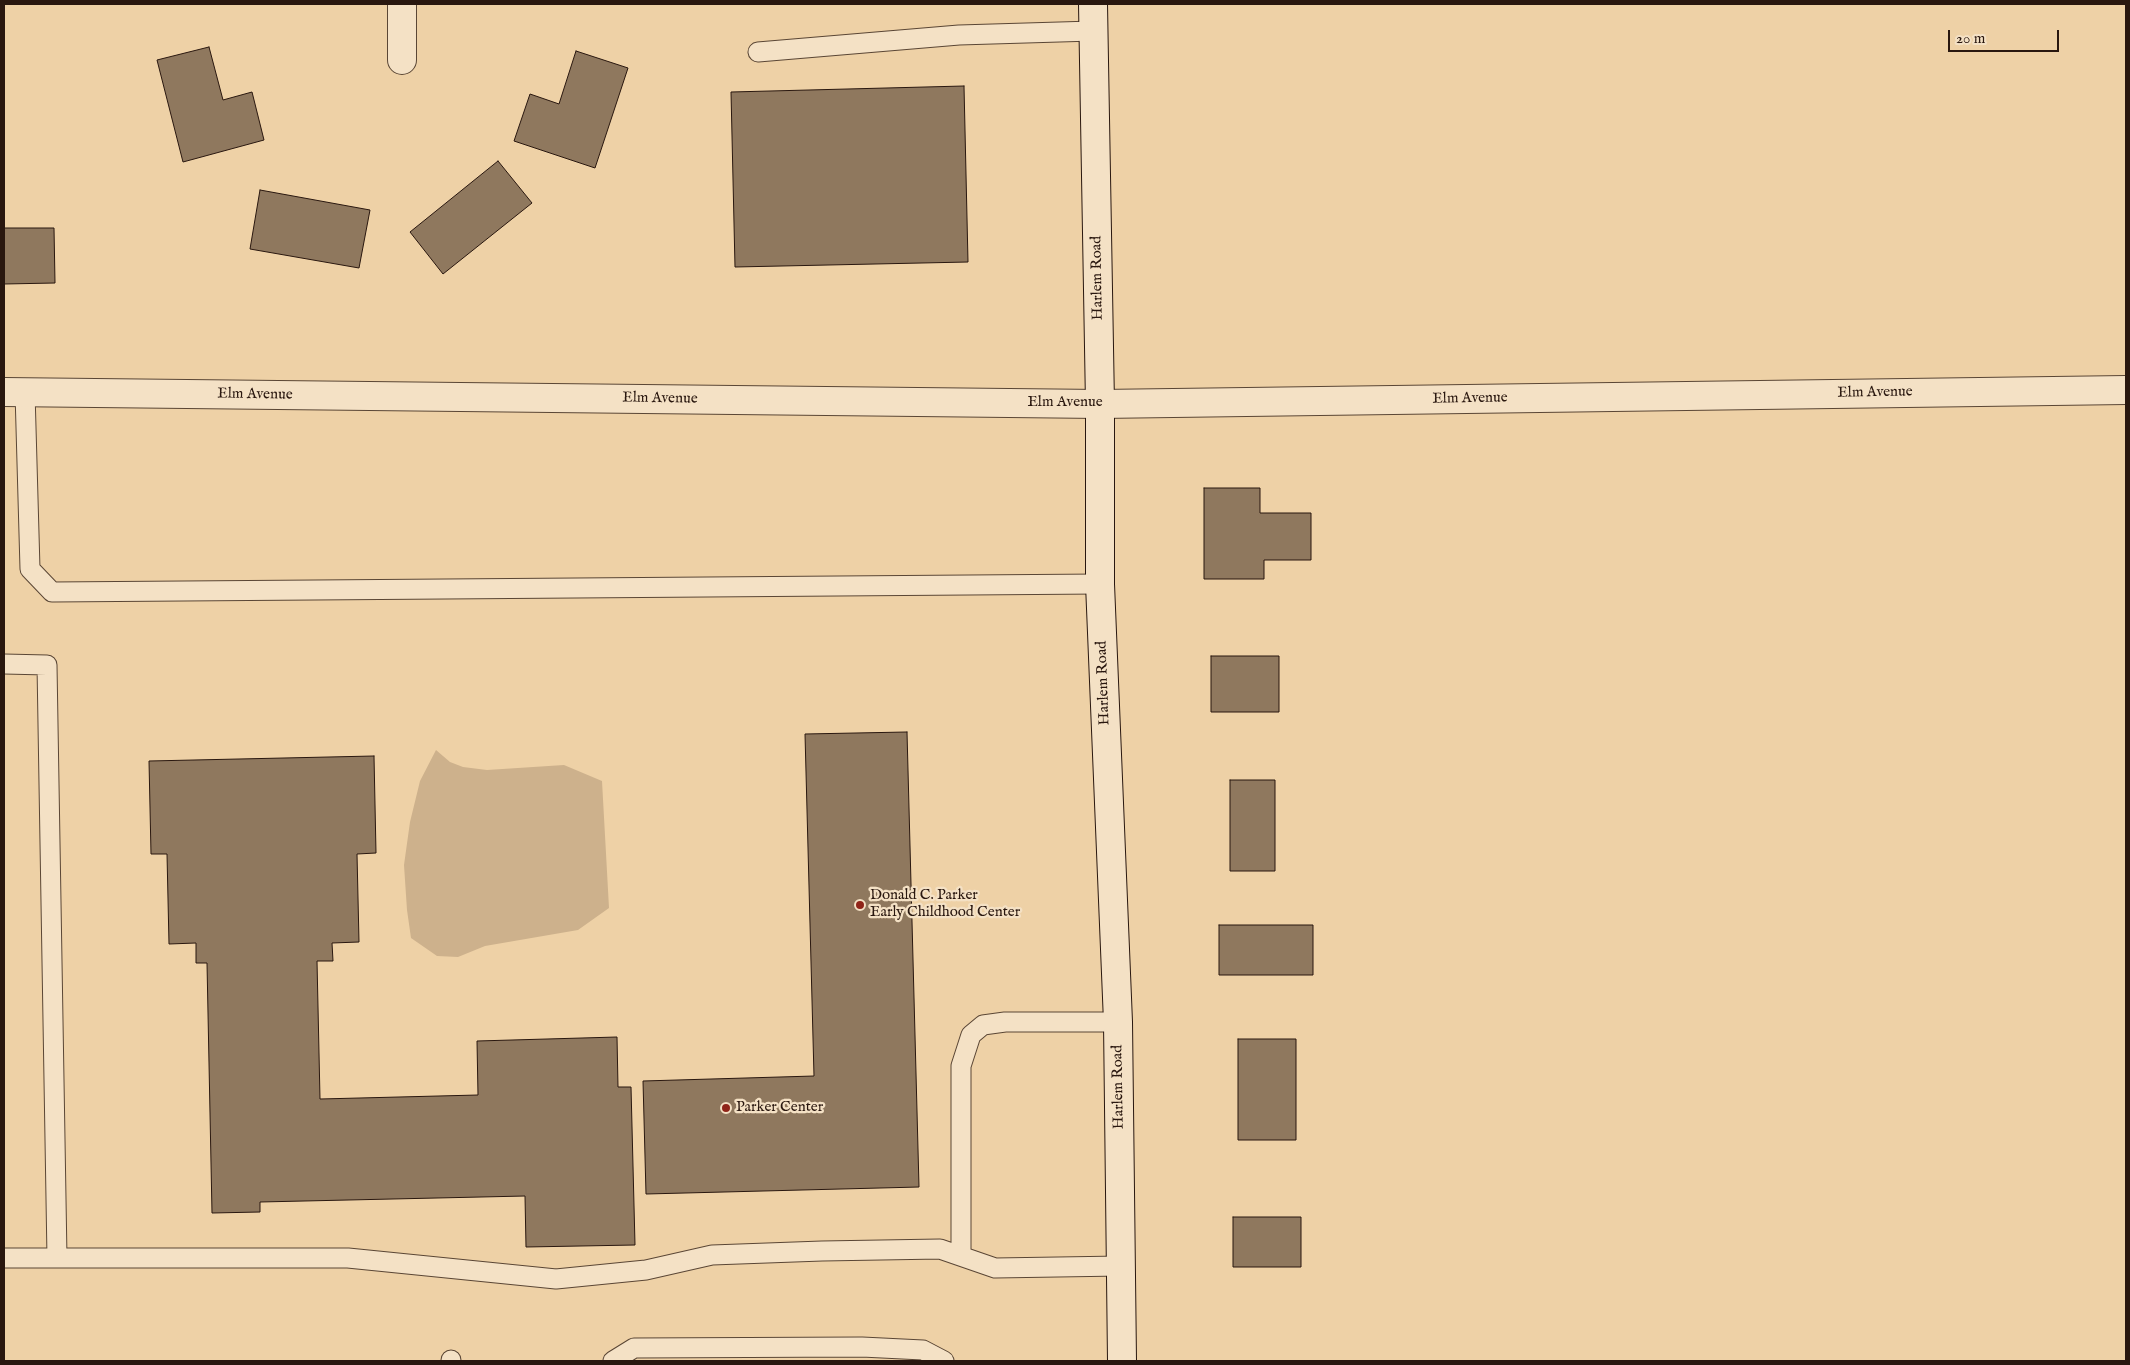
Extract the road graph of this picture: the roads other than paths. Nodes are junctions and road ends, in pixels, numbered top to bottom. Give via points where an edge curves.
1 (402, 4) edge
2 (1093, 4) edge
3 (1093, 31) junction
4 (758, 52) dead end
5 (402, 60) dead end
6 (2126, 390) edge
7 (14, 392) edge
8 (1100, 404) junction
9 (1100, 584) junction
10 (4, 664) edge
11 (1118, 1022) junction
12 (961, 1256) junction
13 (4, 1258) edge
14 (57, 1258) junction
15 (1121, 1266) junction
16 (614, 1361) edge
17 (944, 1361) edge
18 (1122, 1361) edge

1 - 5 street
2 - 3 street, Harlem Road
3 - 4 lane via 959,35
3 - 8 street, Harlem Road
6 - 8 street, Elm Avenue
7 - 8 street, Elm Avenue
7 - 9 lane via 30,569 52,592
8 - 9 street, Harlem Road
9 - 11 street, Harlem Road
10 - 14 lane via 48,664
11 - 12 lane via 1005,1022 983,1025 971,1035 961,1066
11 - 15 street, Harlem Road
12 - 14 lane via 940,1249 712,1254 646,1270 556,1279 348,1258
12 - 15 lane via 995,1268
13 - 14 lane
15 - 18 street, Harlem Road
16 - 17 lane via 634,1348 862,1347 923,1350

